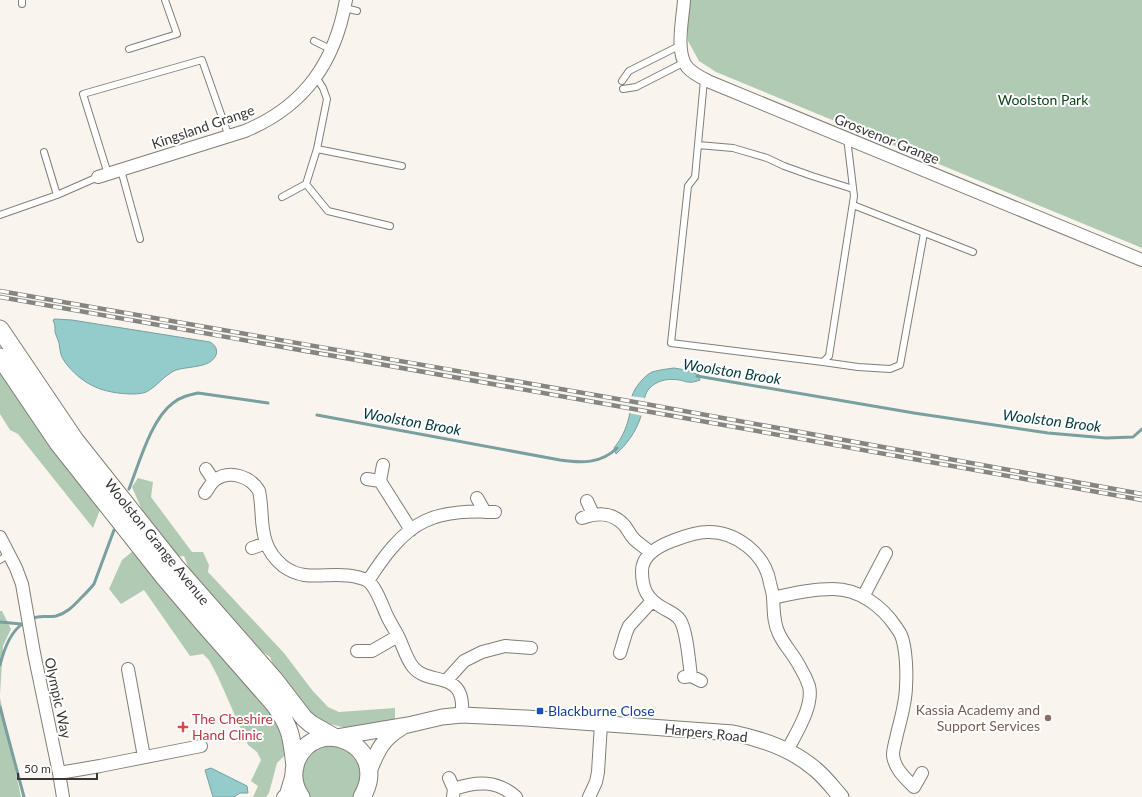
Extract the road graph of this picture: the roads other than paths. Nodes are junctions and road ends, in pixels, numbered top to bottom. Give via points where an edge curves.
1 (165, 0) edge
2 (684, 0) edge
3 (346, 4) edge
4 (357, 11) dead end
5 (314, 41) dead end
6 (681, 45) junction
7 (129, 49) dead end
8 (332, 50) junction
9 (685, 62) junction
10 (316, 77) junction
11 (704, 80) junction
12 (622, 81) dead end
13 (623, 89) dead end
14 (229, 137) junction
15 (847, 138) junction
16 (698, 145) junction
17 (317, 149) junction
18 (44, 152) dead end
19 (402, 166) dead end
20 (121, 170) junction
21 (103, 175) junction
22 (306, 184) junction
23 (853, 189) junction
24 (57, 195) junction
25 (282, 197) dead end
26 (853, 205) junction
27 (0, 215) edge
28 (390, 226) dead end
29 (924, 233) junction
30 (140, 239) dead end
31 (973, 252) dead end
32 (1142, 260) edge
33 (0, 329) edge
34 (0, 357) edge
35 (823, 362) junction
36 (383, 465) dead end
37 (206, 469) dead end
38 (367, 479) dead end
39 (214, 481) junction
40 (380, 481) junction
41 (205, 493) dead end
42 (477, 498) dead end
43 (587, 501) dead end
44 (411, 530) junction
45 (0, 537) edge
46 (266, 543) junction
47 (252, 548) dead end
48 (651, 553) junction
49 (886, 554) dead end
50 (5, 557) edge
51 (368, 581) junction
52 (863, 597) junction
53 (773, 598) junction
54 (652, 601) junction
55 (398, 636) junction
56 (531, 648) dead end
57 (357, 652) dead end
58 (620, 654) dead end
59 (128, 669) dead end
60 (692, 678) dead end
61 (446, 681) junction
62 (462, 715) junction
63 (601, 724) junction
64 (408, 725) junction
65 (335, 737) junction
66 (201, 746) dead end
67 (787, 751) junction
68 (144, 757) junction
69 (294, 768) junction
70 (59, 773) junction
71 (370, 773) junction
72 (922, 773) dead end
73 (452, 788) edge
74 (63, 797) edge
75 (283, 797) edge
76 (301, 797) edge
77 (362, 797) edge
78 (375, 797) edge
79 (516, 797) edge
80 (590, 797) edge
81 (840, 797) edge

1 - 7 lane via 177,34
2 - 6 street, Grosvenor Grange
3 - 4 lane
3 - 8 street, Kingsland Grange
5 - 8 lane
6 - 9 street, Grosvenor Grange
6 - 12 lane via 629,71
8 - 10 street, Kingsland Grange
9 - 11 street, Grosvenor Grange via 692,72
9 - 13 lane via 636,87
10 - 14 street, Kingsland Grange via 297,99 274,117
10 - 17 lane via 327,99
11 - 15 street, Grosvenor Grange
11 - 16 lane
14 - 20 street, Kingsland Grange
14 - 21 lane via 202,60 83,94
15 - 23 lane
15 - 32 street, Grosvenor Grange
16 - 23 lane via 733,148
16 - 35 lane via 695,177 688,186 671,343
17 - 19 lane
17 - 22 lane
18 - 24 lane
20 - 21 street, Kingsland Grange
20 - 30 lane
21 - 24 lane
22 - 25 lane
22 - 28 lane via 328,211
23 - 26 lane
24 - 27 lane
26 - 29 lane
26 - 35 lane via 829,356
29 - 31 lane
29 - 35 lane via 900,365 890,369
33 - 65 main road, Woolston Grange Avenue via 75,440 175,566 274,679 304,718
34 - 69 main road, Woolston Grange Avenue via 58,443 203,624 274,704 291,734
36 - 40 street
37 - 39 street
38 - 40 street
39 - 41 street
39 - 46 street via 235,475 247,478 256,486 260,491
40 - 44 street
42 - 44 street via 490,512 443,516 424,521
43 - 48 street via 587,516 607,515 618,520 635,540
44 - 51 street via 392,548
45 - 50 street, Olympic Way
46 - 47 street
46 - 51 street via 280,564 296,573 305,576 342,574
48 - 53 street via 663,544 694,534 715,532 734,537 750,548 761,562 770,581
48 - 54 street via 642,569 642,584
49 - 52 street
50 - 70 street, Olympic Way via 16,568 22,584
51 - 55 street via 378,595
52 - 53 street via 834,589 809,590
52 - 72 street via 884,611 901,635 906,686 893,754 895,765 914,787
53 - 67 street via 778,633 800,666 809,687 807,709
54 - 58 street via 629,626
54 - 60 street via 674,613 680,620 684,629
55 - 57 street via 374,655
55 - 61 street via 412,666 420,674
56 - 61 street via 505,646 482,652 464,661
59 - 68 street
61 - 62 street via 457,688 460,694
62 - 63 street, Harpers Road
62 - 64 street, Harpers Road
63 - 67 street, Harpers Road via 733,733 760,739
63 - 80 street via 598,772
64 - 65 street, Harpers Road
64 - 71 street, Harpers Road via 386,739 378,751
65 - 69 main road via 323,738 305,748
65 - 71 main road, Woolston Grange Avenue via 349,741 359,748
66 - 68 street
67 - 81 street, Harpers Road via 816,769
68 - 70 street
69 - 75 street
69 - 76 main road, Woolston Grange Avenue via 294,781
70 - 74 street, Olympic Way
71 - 77 main road
71 - 78 main road
73 - 79 street via 467,784 491,784

